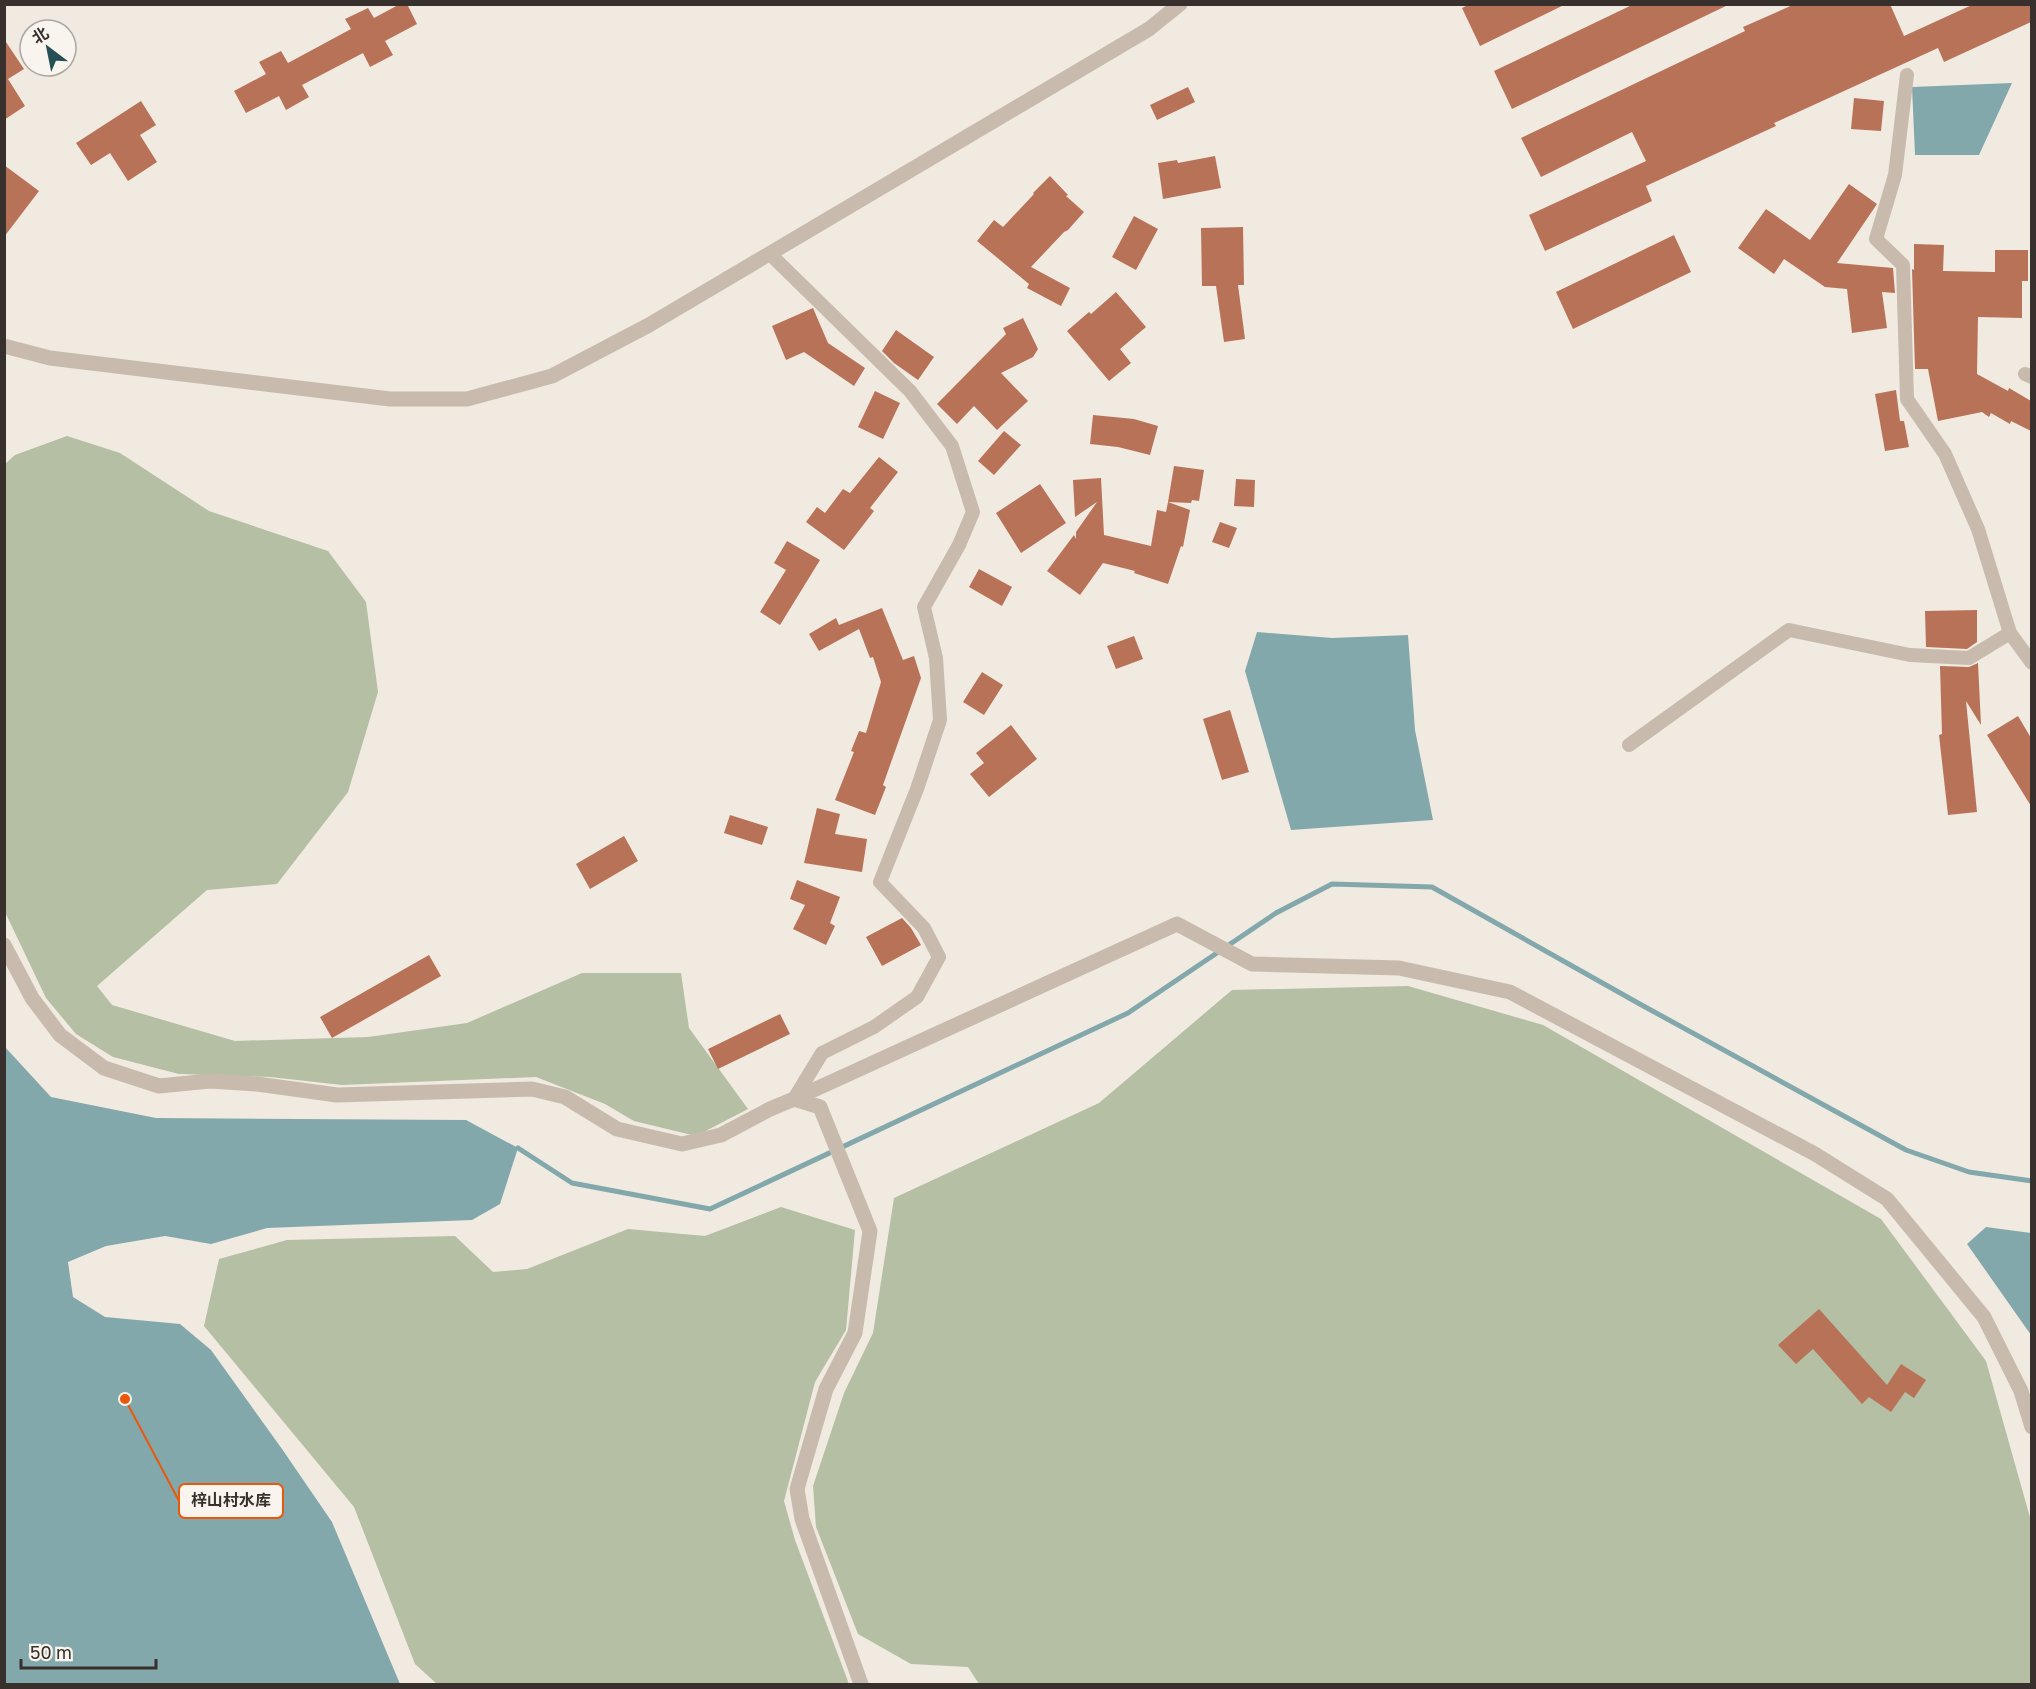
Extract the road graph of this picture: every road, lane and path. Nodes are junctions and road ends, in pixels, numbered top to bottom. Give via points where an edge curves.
1 (1180, 4) edge
2 (1907, 75) dead end
3 (770, 254) junction
4 (4, 346) edge
5 (2010, 633) junction
6 (2031, 663) edge
7 (1629, 745) dead end
8 (4, 945) edge
9 (794, 1099) junction
10 (2031, 1427) edge
11 (861, 1684) edge

1 - 3 street via 1149,29
2 - 5 street via 1895,175 1876,239 1902,265 1907,399 1945,454 1978,529
3 - 4 street via 552,376 467,399 390,399 50,358
3 - 9 street via 910,392 952,446 973,512 924,607 936,658 940,720 880,882 924,928 939,957 917,997 874,1027 822,1053
5 - 6 street
5 - 7 street via 1969,658 1910,655 1789,630
8 - 9 street via 32,998 60,1035 104,1068 159,1086 210,1081 337,1095 532,1089 565,1097 617,1129 682,1144 721,1135
9 - 10 street via 1177,924 1252,964 1399,968 1510,992 1815,1154 1887,1199 1984,1317 2020,1391
9 - 11 street via 820,1107 870,1231 855,1333 826,1389 797,1489 802,1519

